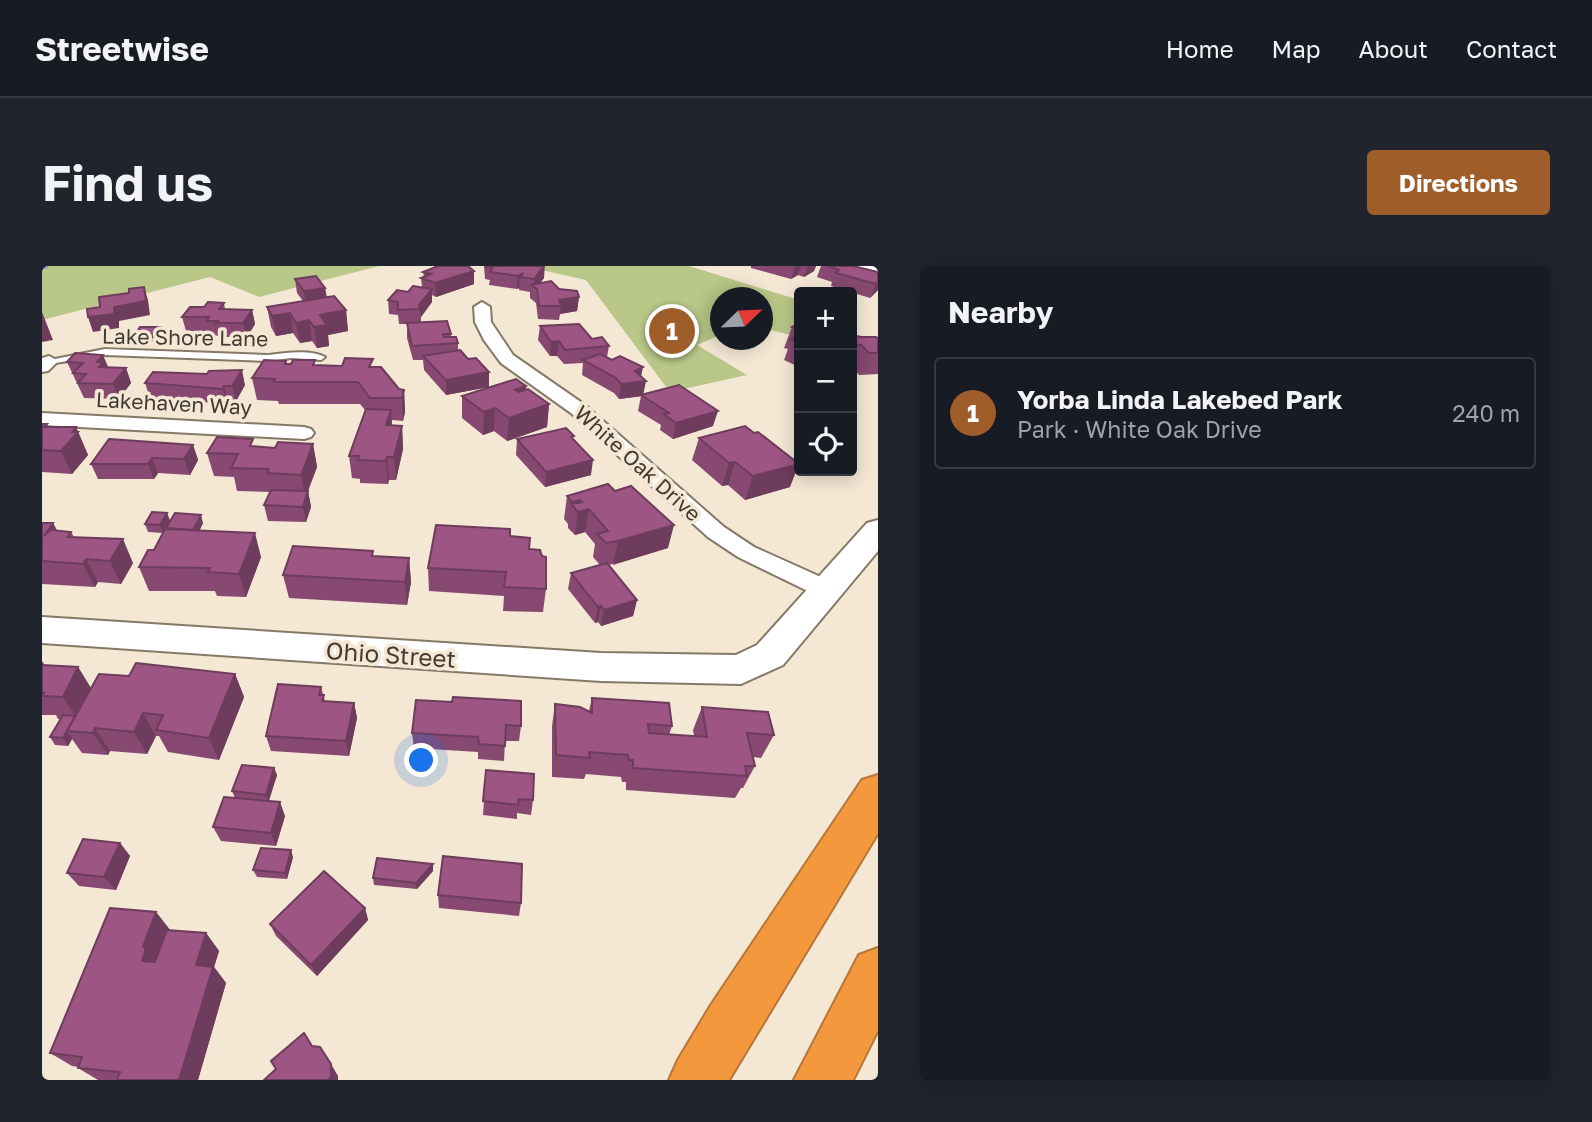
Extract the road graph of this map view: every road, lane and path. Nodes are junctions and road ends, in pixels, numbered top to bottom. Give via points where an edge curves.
1 (858, 266) edge
2 (878, 269) edge
3 (482, 307) dead end
4 (321, 357) dead end
5 (46, 364) edge
6 (42, 419) edge
7 (304, 433) dead end
8 (878, 530) edge
9 (825, 589) junction
10 (42, 630) edge
11 (878, 793) edge
12 (878, 974) edge
13 (698, 1080) edge
14 (822, 1080) edge

1 - 2 street
3 - 9 street, White Oak Drive via 492,340 507,359 578,409 716,532 746,552
4 - 5 lane, Lake Shore Lane via 105,352
6 - 7 street, Lakehaven Way
8 - 9 street
9 - 10 street, Ohio Street via 770,655 741,670 589,666
11 - 13 highway
12 - 14 highway

